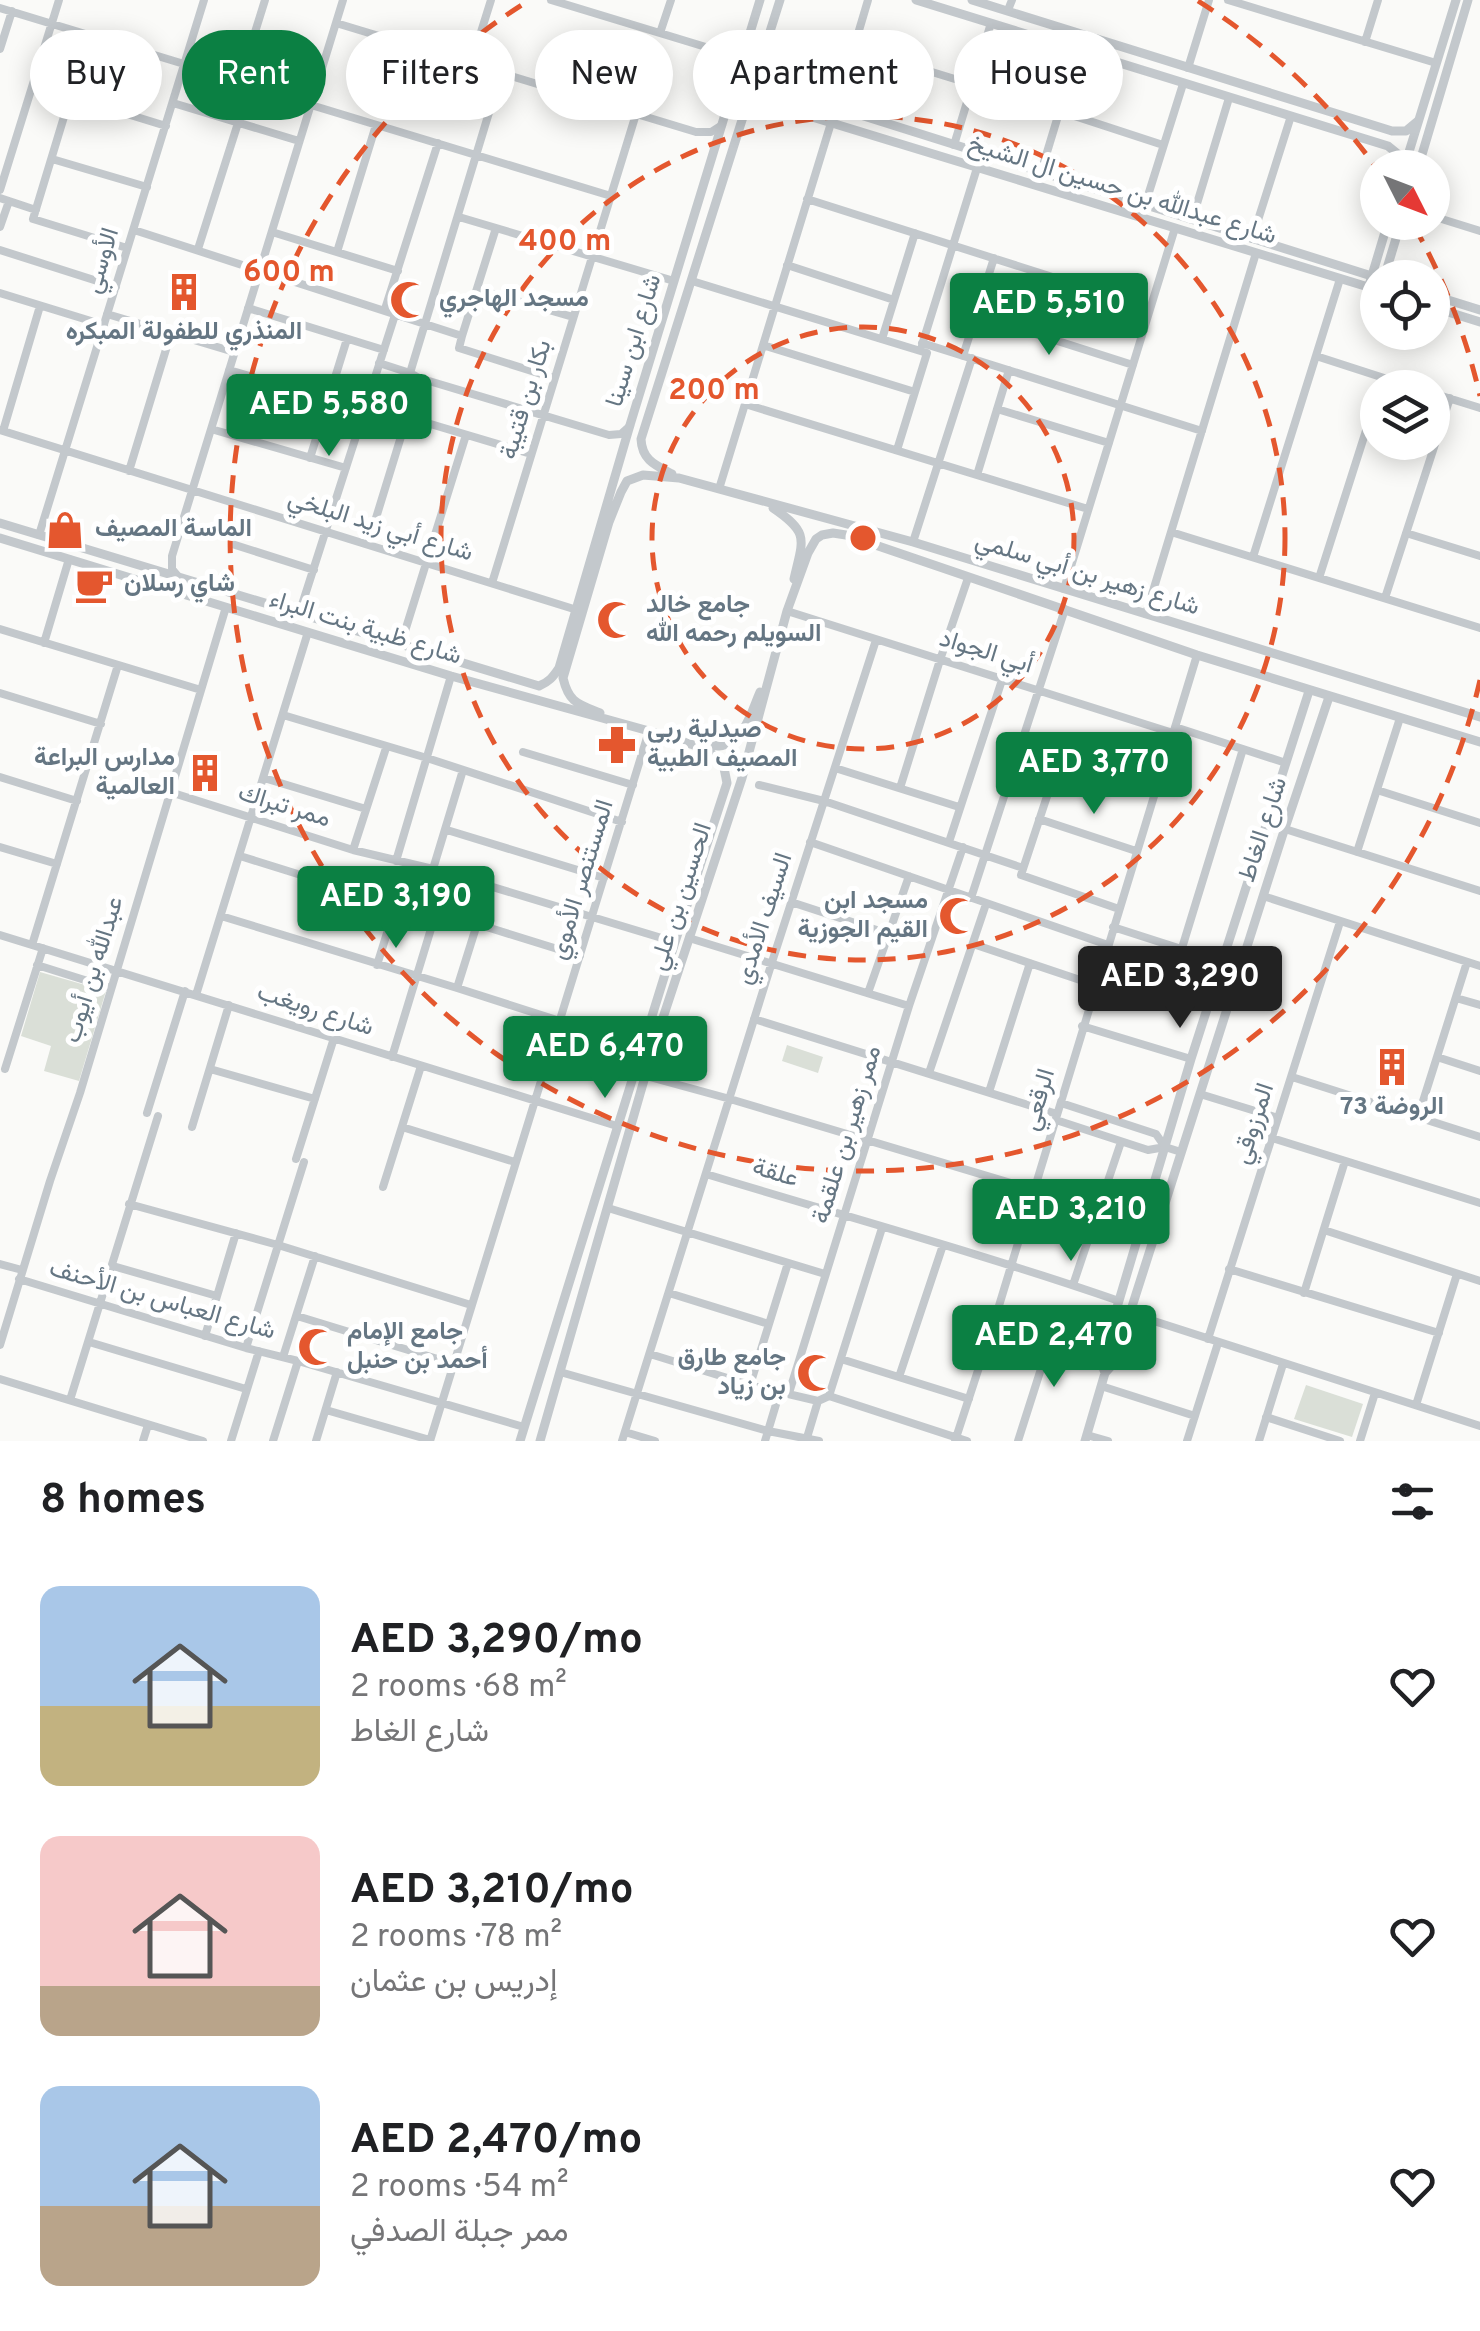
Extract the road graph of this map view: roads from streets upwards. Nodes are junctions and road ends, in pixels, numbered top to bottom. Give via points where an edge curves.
1 (60, 0) edge
2 (204, 0) edge
3 (265, 0) edge
4 (343, 0) edge
5 (491, 0) edge
6 (551, 0) edge
7 (600, 0) edge
8 (671, 0) edge
9 (760, 0) edge
10 (780, 0) edge
11 (868, 0) edge
12 (916, 0) edge
13 (972, 0) edge
14 (1209, 0) edge
15 (1228, 0) edge
16 (1378, 0) edge
17 (1456, 0) edge
18 (1468, 0) edge
19 (1253, 4) edge
20 (1010, 5) edge
21 (0, 8) edge
22 (12, 12) junction
23 (596, 14) junction
24 (52, 23) junction
25 (991, 23) junction
26 (336, 24) junction
27 (50, 30) edge
28 (195, 30) edge
29 (256, 30) edge
30 (356, 30) edge
31 (482, 30) edge
32 (650, 30) edge
33 (661, 30) edge
34 (751, 30) edge
35 (771, 30) edge
36 (859, 30) edge
37 (989, 30) edge
38 (1014, 30) edge
39 (1365, 42) junction
40 (0, 48) edge
41 (326, 56) edge
42 (182, 59) edge
43 (1436, 63) junction
44 (1123, 65) edge
45 (1188, 68) junction
46 (182, 73) edge
47 (1183, 84) junction
48 (30, 95) edge
49 (1228, 98) junction
50 (173, 102) junction
51 (326, 105) edge
52 (1291, 116) junction
53 (63, 120) edge
54 (146, 120) edge
55 (306, 120) edge
56 (488, 120) edge
57 (634, 120) edge
58 (656, 120) edge
59 (723, 120) edge
60 (743, 120) edge
61 (824, 120) edge
62 (875, 120) edge
63 (961, 120) edge
64 (1057, 120) edge
65 (1085, 120) edge
66 (1418, 120) junction
67 (830, 122) junction
68 (238, 123) junction
69 (376, 125) junction
70 (722, 125) junction
71 (166, 126) junction
72 (1392, 131) junction
73 (696, 132) junction
74 (299, 141) junction
75 (438, 143) junction
76 (954, 144) junction
77 (1163, 144) junction
78 (1388, 146) junction
79 (1393, 150) edge
80 (1408, 150) edge
81 (1423, 150) edge
82 (713, 154) junction
83 (477, 155) junction
84 (52, 159) junction
85 (978, 168) junction
86 (1041, 172) junction
87 (147, 187) junction
88 (0, 190) edge
89 (611, 196) junction
90 (807, 199) junction
91 (4, 200) edge
92 (1145, 205) junction
93 (34, 214) junction
94 (459, 216) junction
95 (1480, 219) edge
96 (1192, 220) junction
97 (1450, 221) edge
98 (0, 227) edge
99 (496, 228) junction
100 (1175, 228) junction
101 (134, 230) junction
102 (1478, 230) edge
103 (272, 232) junction
104 (915, 233) junction
105 (1252, 239) junction
106 (953, 245) junction
107 (127, 248) junction
108 (198, 249) junction
109 (0, 250) edge
110 (336, 252) junction
111 (1256, 253) junction
112 (592, 257) junction
113 (994, 258) junction
114 (787, 266) junction
115 (260, 270) junction
116 (398, 271) junction
117 (1360, 276) edge
118 (1340, 279) junction
119 (674, 281) junction
120 (692, 281) junction
121 (1360, 281) edge
122 (116, 287) junction
123 (477, 289) junction
124 (0, 293) edge
125 (894, 300) junction
126 (1450, 301) edge
127 (40, 306) junction
128 (775, 306) junction
129 (248, 308) junction
130 (1150, 308) junction
131 (385, 310) junction
132 (1480, 310) edge
133 (664, 313) junction
134 (1450, 313) edge
135 (108, 314) junction
136 (395, 315) junction
137 (976, 315) junction
138 (573, 318) junction
139 (680, 318) junction
140 (1480, 322) edge
141 (426, 325) junction
142 (104, 326) junction
143 (171, 333) junction
144 (462, 336) junction
145 (346, 338) junction
146 (882, 339) junction
147 (922, 343) junction
148 (763, 344) junction
149 (384, 350) junction
150 (234, 352) junction
151 (927, 353) junction
152 (1316, 356) junction
153 (968, 357) junction
154 (379, 363) junction
155 (1133, 364) junction
156 (229, 370) junction
157 (1009, 370) junction
158 (1360, 370) edge
159 (415, 376) junction
160 (554, 378) junction
161 (916, 392) junction
162 (328, 398) junction
163 (1450, 398) edge
164 (745, 404) junction
165 (1120, 404) junction
166 (1480, 408) edge
167 (998, 409) junction
168 (543, 416) junction
169 (407, 417) junction
170 (630, 425) junction
171 (211, 429) junction
172 (1, 430) edge
173 (1202, 430) junction
174 (466, 435) junction
175 (1108, 443) junction
176 (1360, 447) edge
177 (66, 450) junction
178 (897, 450) junction
179 (531, 454) junction
180 (310, 458) junction
181 (1430, 460) edge
182 (938, 463) junction
183 (346, 468) junction
184 (130, 471) junction
185 (977, 475) junction
186 (679, 478) junction
187 (719, 488) junction
188 (192, 491) junction
189 (765, 502) junction
190 (1088, 509) junction
191 (0, 523) edge
192 (326, 532) junction
193 (1171, 532) junction
194 (1406, 533) junction
195 (39, 535) junction
196 (0, 538) edge
197 (816, 540) joint
198 (913, 542) junction
199 (232, 544) dead end
200 (368, 544) junction
201 (172, 556) junction
202 (1480, 556) edge
203 (1253, 557) junction
204 (69, 559) junction
205 (427, 563) junction
206 (155, 568) junction
207 (314, 570) junction
208 (177, 575) junction
209 (968, 578) junction
210 (1319, 578) junction
211 (492, 583) junction
212 (1064, 588) junction
213 (1385, 598) junction
214 (226, 607) junction
215 (1065, 608) junction
216 (577, 610) junction
217 (787, 611) junction
218 (299, 614) junction
219 (1146, 614) junction
220 (1480, 617) edge
221 (1478, 628) edge
222 (0, 629) edge
223 (308, 632) junction
224 (876, 640) junction
225 (44, 642) junction
226 (401, 644) junction
227 (1196, 655) junction
228 (773, 658) junction
229 (940, 660) junction
230 (118, 665) junction
231 (450, 676) junction
232 (1002, 680) junction
233 (540, 686) joint
234 (201, 690) junction
235 (1310, 690) junction
236 (1038, 691) junction
237 (0, 693) edge
238 (1329, 697) junction
239 (283, 715) junction
240 (1480, 717) edge
241 (1400, 718) junction
242 (100, 724) junction
243 (1174, 730) junction
244 (649, 732) junction
245 (1480, 742) edge
246 (386, 748) junction
247 (1244, 749) junction
248 (1019, 751) junction
249 (523, 752) dead end
250 (717, 756) joint
251 (427, 758) junction
252 (1286, 763) junction
253 (1058, 764) junction
254 (835, 768) junction
255 (463, 770) junction
256 (0, 778) edge
257 (264, 778) junction
258 (633, 785) junction
259 (759, 785) dead end
260 (900, 788) junction
261 (1377, 790) junction
262 (170, 792) junction
263 (1154, 794) junction
264 (77, 801) junction
265 (824, 802) junction
266 (959, 807) junction
267 (366, 810) junction
268 (251, 818) junction
269 (1039, 819) junction
270 (622, 822) junction
271 (1480, 823) edge
272 (1285, 829) junction
273 (447, 830) junction
274 (810, 842) junction
275 (948, 842) junction
276 (0, 847) edge
277 (963, 847) junction
278 (353, 850) junction
279 (1136, 850) junction
280 (1357, 852) junction
281 (986, 855) junction
282 (240, 856) junction
283 (396, 861) junction
284 (409, 863) junction
285 (58, 864) junction
286 (434, 869) junction
287 (1022, 871) junction
288 (448, 873) junction
289 (909, 876) junction
290 (604, 878) junction
291 (489, 886) junction
292 (948, 890) junction
293 (1480, 890) edge
294 (1263, 896) junction
295 (971, 898) junction
296 (791, 902) junction
297 (986, 904) junction
298 (396, 905) junction
299 (1119, 909) junction
300 (221, 916) junction
301 (592, 917) junction
302 (1340, 922) junction
303 (477, 924) junction
304 (1113, 927) junction
305 (0, 934) edge
306 (889, 934) junction
307 (689, 938) junction
308 (675, 942) junction
309 (973, 944) junction
310 (1108, 945) junction
311 (38, 946) junction
312 (1182, 948) junction
313 (580, 956) junction
314 (772, 962) junction
315 (1222, 962) junction
316 (1467, 962) junction
317 (1030, 963) junction
318 (378, 964) junction
319 (37, 966) junction
320 (1480, 966) edge
321 (116, 969) junction
322 (416, 976) junction
323 (1096, 985) junction
324 (110, 988) junction
325 (457, 988) junction
326 (186, 991) junction
327 (868, 993) junction
328 (196, 995) junction
329 (1456, 998) junction
330 (229, 1005) junction
331 (1480, 1005) edge
332 (909, 1006) junction
333 (754, 1018) junction
334 (560, 1021) junction
335 (1082, 1026) junction
336 (334, 1038) junction
337 (392, 1057) junction
338 (1437, 1057) junction
339 (1191, 1060) junction
340 (891, 1062) junction
341 (421, 1066) junction
342 (210, 1069) junction
343 (5, 1070) dead end
344 (1480, 1071) edge
345 (930, 1073) junction
346 (646, 1076) junction
347 (1292, 1077) junction
348 (988, 1092) junction
349 (1200, 1094) junction
350 (315, 1099) junction
351 (730, 1099) junction
352 (535, 1100) junction
353 (1060, 1103) junction
354 (147, 1112) dead end
355 (158, 1116) dead end
356 (1056, 1117) junction
357 (1418, 1117) junction
358 (1278, 1118) junction
359 (617, 1126) junction
360 (192, 1127) dead end
361 (402, 1127) junction
362 (1480, 1137) edge
363 (1272, 1138) junction
364 (867, 1140) junction
365 (1121, 1142) junction
366 (1165, 1147) junction
367 (1181, 1152) junction
368 (1345, 1161) junction
369 (515, 1162) junction
370 (706, 1174) junction
371 (383, 1187) dead end
372 (1034, 1190) junction
373 (1480, 1202) edge
374 (130, 1204) junction
375 (608, 1208) junction
376 (843, 1216) junction
377 (882, 1228) junction
378 (1324, 1230) junction
379 (688, 1232) junction
380 (236, 1233) junction
381 (278, 1245) junction
382 (943, 1245) junction
383 (314, 1256) junction
384 (788, 1263) junction
385 (0, 1264) edge
386 (1012, 1264) junction
387 (113, 1266) junction
388 (1230, 1270) junction
389 (825, 1274) junction
390 (1457, 1274) junction
391 (20, 1275) junction
392 (1480, 1281) edge
393 (1073, 1285) junction
394 (669, 1293) junction
395 (1304, 1293) junction
396 (217, 1296) junction
397 (1119, 1300) junction
398 (101, 1304) junction
399 (471, 1305) junction
400 (998, 1309) junction
401 (1129, 1313) junction
402 (297, 1316) junction
403 (769, 1324) junction
404 (1054, 1328) junction
405 (1439, 1334) junction
406 (205, 1336) junction
407 (1208, 1339) junction
408 (90, 1342) junction
409 (1218, 1343) junction
410 (0, 1344) edge
411 (1106, 1345) junction
412 (246, 1348) junction
413 (259, 1351) junction
414 (650, 1354) junction
415 (283, 1357) junction
416 (842, 1359) junction
417 (298, 1360) junction
418 (454, 1364) junction
419 (1284, 1364) junction
420 (337, 1372) junction
421 (560, 1372) junction
422 (1106, 1372) junction
423 (899, 1377) junction
424 (0, 1379) edge
425 (750, 1385) junction
426 (1102, 1386) junction
427 (246, 1389) junction
428 (784, 1392) junction
429 (1375, 1393) junction
430 (637, 1394) junction
431 (829, 1396) junction
432 (969, 1399) junction
433 (70, 1400) junction
434 (818, 1401) junction
435 (442, 1402) junction
436 (1416, 1405) junction
437 (326, 1410) junction
438 (1195, 1416) junction
439 (1266, 1417) junction
440 (148, 1425) junction
441 (1480, 1426) edge
442 (524, 1427) junction
443 (624, 1436) edge
444 (766, 1436) edge
445 (1086, 1438) edge
446 (806, 1440) edge
447 (956, 1440) edge
448 (143, 1441) edge
449 (203, 1441) edge
450 (231, 1441) edge
451 (273, 1441) edge
452 (316, 1441) edge
453 (430, 1441) edge
454 (520, 1441) edge
455 (540, 1441) edge
456 (656, 1441) edge
457 (819, 1441) edge
458 (967, 1441) edge
459 (1018, 1441) edge
460 (1108, 1441) edge
461 (1187, 1441) edge
462 (1258, 1441) edge
463 (1340, 1441) edge
464 (1360, 1441) edge

1 - 24 street
2 - 28 street, الأوسي
3 - 29 street
4 - 26 street
5 - 31 street
6 - 23 street
7 - 23 street
8 - 33 street
9 - 34 street, شارع ابن سينا
10 - 35 street, شارع ابن سينا
11 - 36 street
12 - 25 street
13 - 20 street
14 - 45 street
15 - 19 street
16 - 39 street
17 - 43 street
18 - 81 street
19 - 39 street
20 - 45 street
21 - 22 street
22 - 24 street
22 - 40 street
23 - 32 street
24 - 27 street
24 - 42 street
25 - 37 street
25 - 38 street
26 - 30 street
26 - 41 street
39 - 43 street
43 - 66 street
44 - 47 street
45 - 72 street
46 - 50 street, الأوسي
47 - 49 street
47 - 77 street
48 - 88 street
49 - 52 street
49 - 96 street
50 - 68 street
50 - 71 street, الأوسي
51 - 69 street
52 - 78 street
52 - 105 street
53 - 84 street
54 - 71 street
55 - 74 street
56 - 83 street
57 - 89 street, بكار بن قتيبة
58 - 73 street
59 - 70 street, شارع ابن سينا
60 - 120 street, شارع ابن سينا
61 - 67 street, شارع عبدالله بن حسين ال الشيخ
62 - 76 street, شارع عبدالله بن حسين ال الشيخ
63 - 76 street
64 - 86 street
65 - 77 street
66 - 72 street via 1406,131
66 - 80 street
67 - 85 street, شارع عبدالله بن حسين ال الشيخ
67 - 90 street
68 - 74 street
68 - 108 street
69 - 75 street
69 - 110 street
70 - 73 street
70 - 82 street, شارع ابن سينا
71 - 87 street, الأوسي
72 - 78 street via 1399,140
73 - 82 street
74 - 103 street
75 - 83 street
75 - 116 street
76 - 86 street, شارع عبدالله بن حسين ال الشيخ
77 - 92 street
78 - 79 street
82 - 119 street, شارع ابن سينا
83 - 89 street
83 - 94 street
84 - 87 street
84 - 93 street
85 - 100 street, شارع عبدالله بن حسين ال الشيخ
85 - 106 street
86 - 92 street, شارع عبدالله بن حسين ال الشيخ
87 - 101 street, الأوسي
89 - 112 street, بكار بن قتيبة
90 - 104 street
90 - 114 street
91 - 93 street
91 - 98 street
92 - 96 street, شارع عبدالله بن حسين ال الشيخ
93 - 107 street
94 - 99 street
94 - 141 street
95 - 102 street
96 - 105 street, شارع عبدالله بن حسين ال الشيخ
97 - 102 street
99 - 112 street
99 - 123 street
100 - 111 street, شارع عبدالله بن حسين ال الشيخ
100 - 130 street
101 - 107 street, الأوسي
101 - 108 street
103 - 110 street
103 - 115 street
104 - 106 street
104 - 125 street
105 - 117 street, شارع عبدالله بن حسين ال الشيخ
106 - 113 street
106 - 147 street
107 - 122 street, الأوسي
108 - 115 street
109 - 122 street
110 - 116 street
111 - 118 street, شارع عبدالله بن حسين ال الشيخ
111 - 173 street
112 - 119 street
112 - 138 street, بكار بن قتيبة
113 - 130 street
113 - 137 street
114 - 125 street
114 - 128 street
115 - 129 street
115 - 131 street
116 - 131 street
118 - 121 street, شارع عبدالله بن حسين ال الشيخ
118 - 152 street
119 - 133 street, شارع ابن سينا
120 - 128 street
120 - 139 street, شارع ابن سينا
122 - 135 street, الأوسي
123 - 138 street
123 - 144 street
124 - 127 street
125 - 146 street
126 - 132 street
127 - 142 street
127 - 172 street
128 - 146 street
128 - 148 street
129 - 145 street
129 - 150 street
130 - 155 street
131 - 136 street
133 - 139 street
133 - 170 street, شارع ابن سينا
134 - 140 street
135 - 142 street, الأوسي
135 - 143 street
136 - 141 street
136 - 149 street
137 - 153 street
137 - 155 street
138 - 160 street, بكار بن قتيبة
139 - 186 street, شارع ابن سينا via 641,439 647,460
141 - 144 street
141 - 159 street
142 - 177 street, الأوسي
143 - 150 street
143 - 184 street
144 - 160 street via 458,348
145 - 149 street
145 - 162 street
146 - 151 street
147 - 151 street
147 - 153 street
148 - 161 street
148 - 164 street
149 - 154 street
150 - 156 street
151 - 161 street
152 - 158 street
152 - 203 street
153 - 157 street
153 - 182 street
154 - 159 street
154 - 183 street
155 - 165 street
156 - 162 street
156 - 171 street
157 - 165 street
157 - 167 street
159 - 168 street
159 - 169 street
160 - 168 street, بكار بن قتيبة
161 - 178 street
162 - 180 street
163 - 166 street
164 - 178 street
164 - 187 street
165 - 173 street
165 - 175 street
167 - 175 street
167 - 185 street
168 - 170 street via 613,436
168 - 179 street, بكار بن قتيبة
169 - 174 street
169 - 200 street
170 - 216 street, شارع ابن سينا
171 - 180 street
171 - 188 street
172 - 177 street, شارع أبي زيد البلخي
173 - 193 street
174 - 179 street
174 - 205 street
175 - 190 street
176 - 210 street
177 - 184 street, شارع أبي زيد البلخي
177 - 195 street, الأوسي
178 - 182 street
179 - 211 street, بكار بن قتيبة
180 - 183 street
181 - 194 street
182 - 185 street
182 - 198 street
183 - 192 street
184 - 188 street, شارع أبي زيد البلخي
185 - 190 street
186 - 187 street, شارع زهير بن أبي سلمي
186 - 244 street via 642,475 621,492 563,678 577,703
187 - 189 street, شارع زهير بن أبي سلمي
188 - 192 street, شارع أبي زيد البلخي
188 - 201 street
189 - 198 street, شارع زهير بن أبي سلمي
189 - 217 street via 796,524 802,538
190 - 212 street
191 - 195 street, شارع ظبية بنت البراء
192 - 200 street, شارع أبي زيد البلخي
192 - 207 street
193 - 203 street
193 - 219 street
194 - 202 street
194 - 213 street
195 - 206 street, شارع ظبية بنت البراء
196 - 204 street, شارع ظبية بنت البراء
197 - 209 street, شارع زهير بن أبي سلمي via 846,535
197 - 217 street, الحسين بن علي
198 - 212 street, شارع زهير بن أبي سلمي
199 - 207 street
200 - 205 street, شارع أبي زيد البلخي
201 - 206 street
201 - 208 street
203 - 210 street
204 - 214 street, شارع ظبية بنت البراء
204 - 225 street
205 - 211 street, شارع أبي زيد البلخي
205 - 226 street
206 - 208 street, شارع ظبية بنت البراء
207 - 218 street
208 - 218 street, شارع ظبية بنت البراء
209 - 215 street, شارع زهير بن أبي سلمي
209 - 229 street
210 - 213 street
211 - 216 street, شارع أبي زيد البلخي
212 - 219 street, شارع زهير بن أبي سلمي
213 - 221 street
214 - 223 street, شارع ظبية بنت البراء
214 - 234 street, عبدالله بن أيوب
215 - 227 street, شارع زهير بن أبي سلمي
215 - 236 street
216 - 233 street, شارع ابن سينا via 559,668
217 - 224 street, أبي الجواد
217 - 228 street, الحسين بن علي
218 - 226 street, شارع ظبية بنت البراء
219 - 240 street, شارع زهير بن أبي سلمي
220 - 221 street
222 - 225 street
223 - 231 street, شارع ظبية بنت البراء
223 - 239 street
224 - 229 street, أبي الجواد
224 - 254 street, السيف الأمدي
225 - 230 street
226 - 233 street, شارع ظبية بنت البراء
227 - 235 street, شارع زهير بن أبي سلمي
227 - 243 street, الرقعي
228 - 244 street via 747,723 730,743
228 - 307 street, الحسين بن علي
229 - 232 street, أبي الجواد
229 - 260 street
230 - 234 street
230 - 242 street
231 - 244 street, شارع ظبية بنت البراء
231 - 251 street
232 - 236 street, أبي الجواد
232 - 266 street
234 - 262 street, عبدالله بن أيوب
235 - 238 street, شارع زهير بن أبي سلمي
235 - 252 street, شارع الغاط
236 - 243 street, أبي الجواد
236 - 248 street
237 - 242 street
238 - 241 street, شارع زهير بن أبي سلمي
238 - 272 street, شارع الغاط
239 - 246 street
239 - 257 street
241 - 245 street, شارع زهير بن أبي سلمي
241 - 261 street
242 - 264 street
243 - 247 street, أبي الجواد
243 - 263 street, الرقعي
244 - 250 street, شارع ظبية بنت البراء
244 - 258 street, المستنصر الأموي
246 - 251 street
246 - 267 street
247 - 252 street, أبي الجواد
247 - 312 street
248 - 253 street
248 - 281 street
249 - 258 street
250 - 308 street, الحسين بن علي via 727,782
251 - 255 street
251 - 283 street
252 - 315 street, شارع الغاط
253 - 263 street
253 - 269 street
254 - 260 street
254 - 265 street, السيف الأمدي
255 - 270 street
255 - 273 street
256 - 264 street
257 - 267 street
257 - 268 street
258 - 270 street, المستنصر الأموي
259 - 265 street
260 - 266 street
261 - 271 street
261 - 280 street
262 - 268 street, ممر تبراك
262 - 321 street, عبدالله بن أيوب
263 - 279 street, الرقعي
264 - 285 street
265 - 274 street, السيف الأمدي
265 - 275 street
266 - 275 street
267 - 278 street
268 - 278 street, ممر تبراك
268 - 282 street
269 - 279 street
269 - 287 street
270 - 290 street, المستنصر الأموي
272 - 280 street
272 - 294 street, شارع الغاط
273 - 286 street
273 - 290 street
274 - 289 street
274 - 296 street, السيف الأمدي
275 - 277 street
276 - 285 street
277 - 281 street
277 - 292 street, ممر زهير بن علقمة
278 - 283 street, ممر تبراك
279 - 299 street, الرقعي
280 - 293 street
281 - 287 street
281 - 295 street
282 - 298 street
282 - 300 street
283 - 284 street, ممر تبراك
284 - 286 street, ممر تبراك
284 - 298 street
285 - 311 street
286 - 288 street, ممر تبراك
287 - 299 street
288 - 291 street, ممر تبراك
288 - 322 street
289 - 292 street
289 - 306 street
290 - 301 street, المستنصر الأموي
291 - 301 street, ممر تبراك
291 - 303 street
292 - 295 street
292 - 332 street, ممر زهير بن علقمة
294 - 302 street
294 - 349 street, شارع الغاط
295 - 297 street
296 - 306 street
296 - 314 street, السيف الأمدي
297 - 309 street
297 - 310 street
298 - 318 street
299 - 304 street, الرقعي
300 - 318 street
300 - 328 street
301 - 308 street, ممر تبراك
301 - 313 street, المستنصر الأموي
302 - 316 street
302 - 347 street, المرزوقي
303 - 313 street
303 - 325 street
304 - 310 street, الرقعي
304 - 312 street
305 - 311 street, شارع رويغب
306 - 327 street
307 - 314 street
307 - 346 street, الحسين بن علي
308 - 359 street, الحسين بن علي
309 - 317 street
309 - 345 street
310 - 323 street, الرقعي
311 - 319 street
311 - 321 street, شارع رويغب
312 - 315 street
313 - 334 street, المستنصر الأموي
314 - 327 street
314 - 333 street, السيف الأمدي
315 - 339 street, شارع الغاط
316 - 320 street
316 - 329 street
317 - 323 street
317 - 348 street
318 - 322 street
319 - 324 street
319 - 343 street
321 - 324 street, عبدالله بن أيوب
321 - 326 street, شارع رويغب
322 - 325 street
322 - 337 street
323 - 335 street, الرقعي
324 - 391 street, عبدالله بن أيوب
325 - 334 street
326 - 328 street, شارع رويغب
326 - 354 street
327 - 332 street
328 - 330 street, شارع رويغب
329 - 331 street
329 - 338 street
330 - 336 street, شارع رويغب
330 - 342 street
332 - 340 street, ممر زهير بن علقمة
333 - 340 street
333 - 351 street, السيف الأمدي
334 - 352 street, المستنصر الأموي
335 - 339 street
335 - 353 street, الرقعي
336 - 337 street, شارع رويغب
336 - 350 street
337 - 341 street, شارع رويغب
338 - 344 street
338 - 357 street
339 - 366 street, شارع الغاط
340 - 345 street
340 - 364 street, ممر زهير بن علقمة
341 - 352 street, شارع رويغب
341 - 361 street
342 - 350 street
342 - 360 street
345 - 348 street
346 - 351 street
346 - 375 street, الحسين بن علي
347 - 357 street
347 - 358 street, المرزوقي
348 - 356 street
349 - 358 street
349 - 367 street, شارع الغاط
350 - 381 street
351 - 364 street
351 - 370 street, السيف الأمدي
352 - 359 street, شارع رويغب
352 - 369 street, المستنصر الأموي
353 - 356 street, الرقعي
353 - 366 street via 1156,1134
355 - 374 street
356 - 365 street
356 - 372 street, الرقعي
357 - 362 street
358 - 363 street, المرزوقي
359 - 442 street, الحسين بن علي
361 - 369 street
361 - 371 street
363 - 368 street
363 - 388 street, المرزوقي
364 - 372 street
364 - 376 street, ممر زهير بن علقمة
365 - 366 street
365 - 393 street
366 - 367 street
366 - 397 street, شارع الغاط
367 - 401 street, شارع الغاط
368 - 373 street
368 - 378 street
369 - 399 street, المستنصر الأموي
370 - 376 street, علقة
370 - 379 street, السيف الأمدي
372 - 386 street, الرقعي
374 - 380 street
374 - 387 street
375 - 379 street
375 - 421 street, الحسين بن علي
376 - 377 street, علقة
376 - 389 street, ممر زهير بن علقمة
377 - 382 street, علقة
377 - 416 street
378 - 390 street
378 - 395 street
379 - 384 street
379 - 394 street, السيف الأمدي
380 - 381 street
380 - 396 street
381 - 383 street
381 - 412 street
382 - 386 street, علقة
382 - 423 street
383 - 399 street
383 - 402 street
384 - 389 street
384 - 403 street
385 - 391 street, شارع العباس بن الأحنف
386 - 393 street, علقة
386 - 400 street, الرقعي
387 - 396 street
387 - 398 street
388 - 395 street
388 - 407 street, المرزوقي
389 - 428 street, ممر زهير بن علقمة
390 - 392 street
390 - 405 street
391 - 398 street, شارع العباس بن الأحنف
391 - 410 street, عبدالله بن أيوب
393 - 397 street, علقة
394 - 403 street
394 - 414 street, السيف الأمدي
395 - 405 street
396 - 406 street
397 - 411 street, شارع الغاط
398 - 406 street, شارع العباس بن الأحنف
398 - 408 street
399 - 418 street, المستنصر الأموي
400 - 404 street
400 - 432 street, الرقعي
401 - 407 street
401 - 422 street, شارع الغاط
402 - 415 street
402 - 418 street
403 - 425 street
404 - 411 street
404 - 459 street
405 - 436 street
406 - 412 street, شارع العباس بن الأحنف
407 - 409 street
408 - 427 street
408 - 433 street
409 - 419 street
409 - 438 street
411 - 422 street, شارع الغاط
412 - 413 street, شارع العباس بن الأحنف
413 - 415 street, شارع العباس بن الأحنف
413 - 427 street
414 - 425 street
414 - 430 street, السيف الأمدي
415 - 417 street, شارع العباس بن الأحنف
416 - 423 street
416 - 431 street
417 - 420 street, شارع العباس بن الأحنف
417 - 451 street
418 - 435 street, المستنصر الأموي
419 - 429 street
419 - 439 street
420 - 435 street, شارع العباس بن الأحنف
420 - 437 street
421 - 430 street
421 - 455 street, الحسين بن علي
422 - 426 street, شارع الغاط
423 - 432 street
424 - 433 street
425 - 428 street
426 - 438 street
426 - 445 street, شارع الغاط
427 - 450 street
428 - 434 street
428 - 444 street, ممر زهير بن علقمة
429 - 436 street
429 - 464 street
430 - 443 street, السيف الأمدي
430 - 444 street
431 - 434 street
431 - 447 street
432 - 447 street, الرقعي
433 - 440 street
434 - 446 street
435 - 442 street, شارع العباس بن الأحنف
435 - 453 street, المستنصر الأموي
436 - 441 street
437 - 452 street
437 - 453 street
438 - 461 street
439 - 462 street
439 - 463 street
440 - 448 street
440 - 449 street
442 - 454 street, الحسين بن علي
443 - 456 street
444 - 446 street
445 - 460 street
446 - 457 street
447 - 458 street

